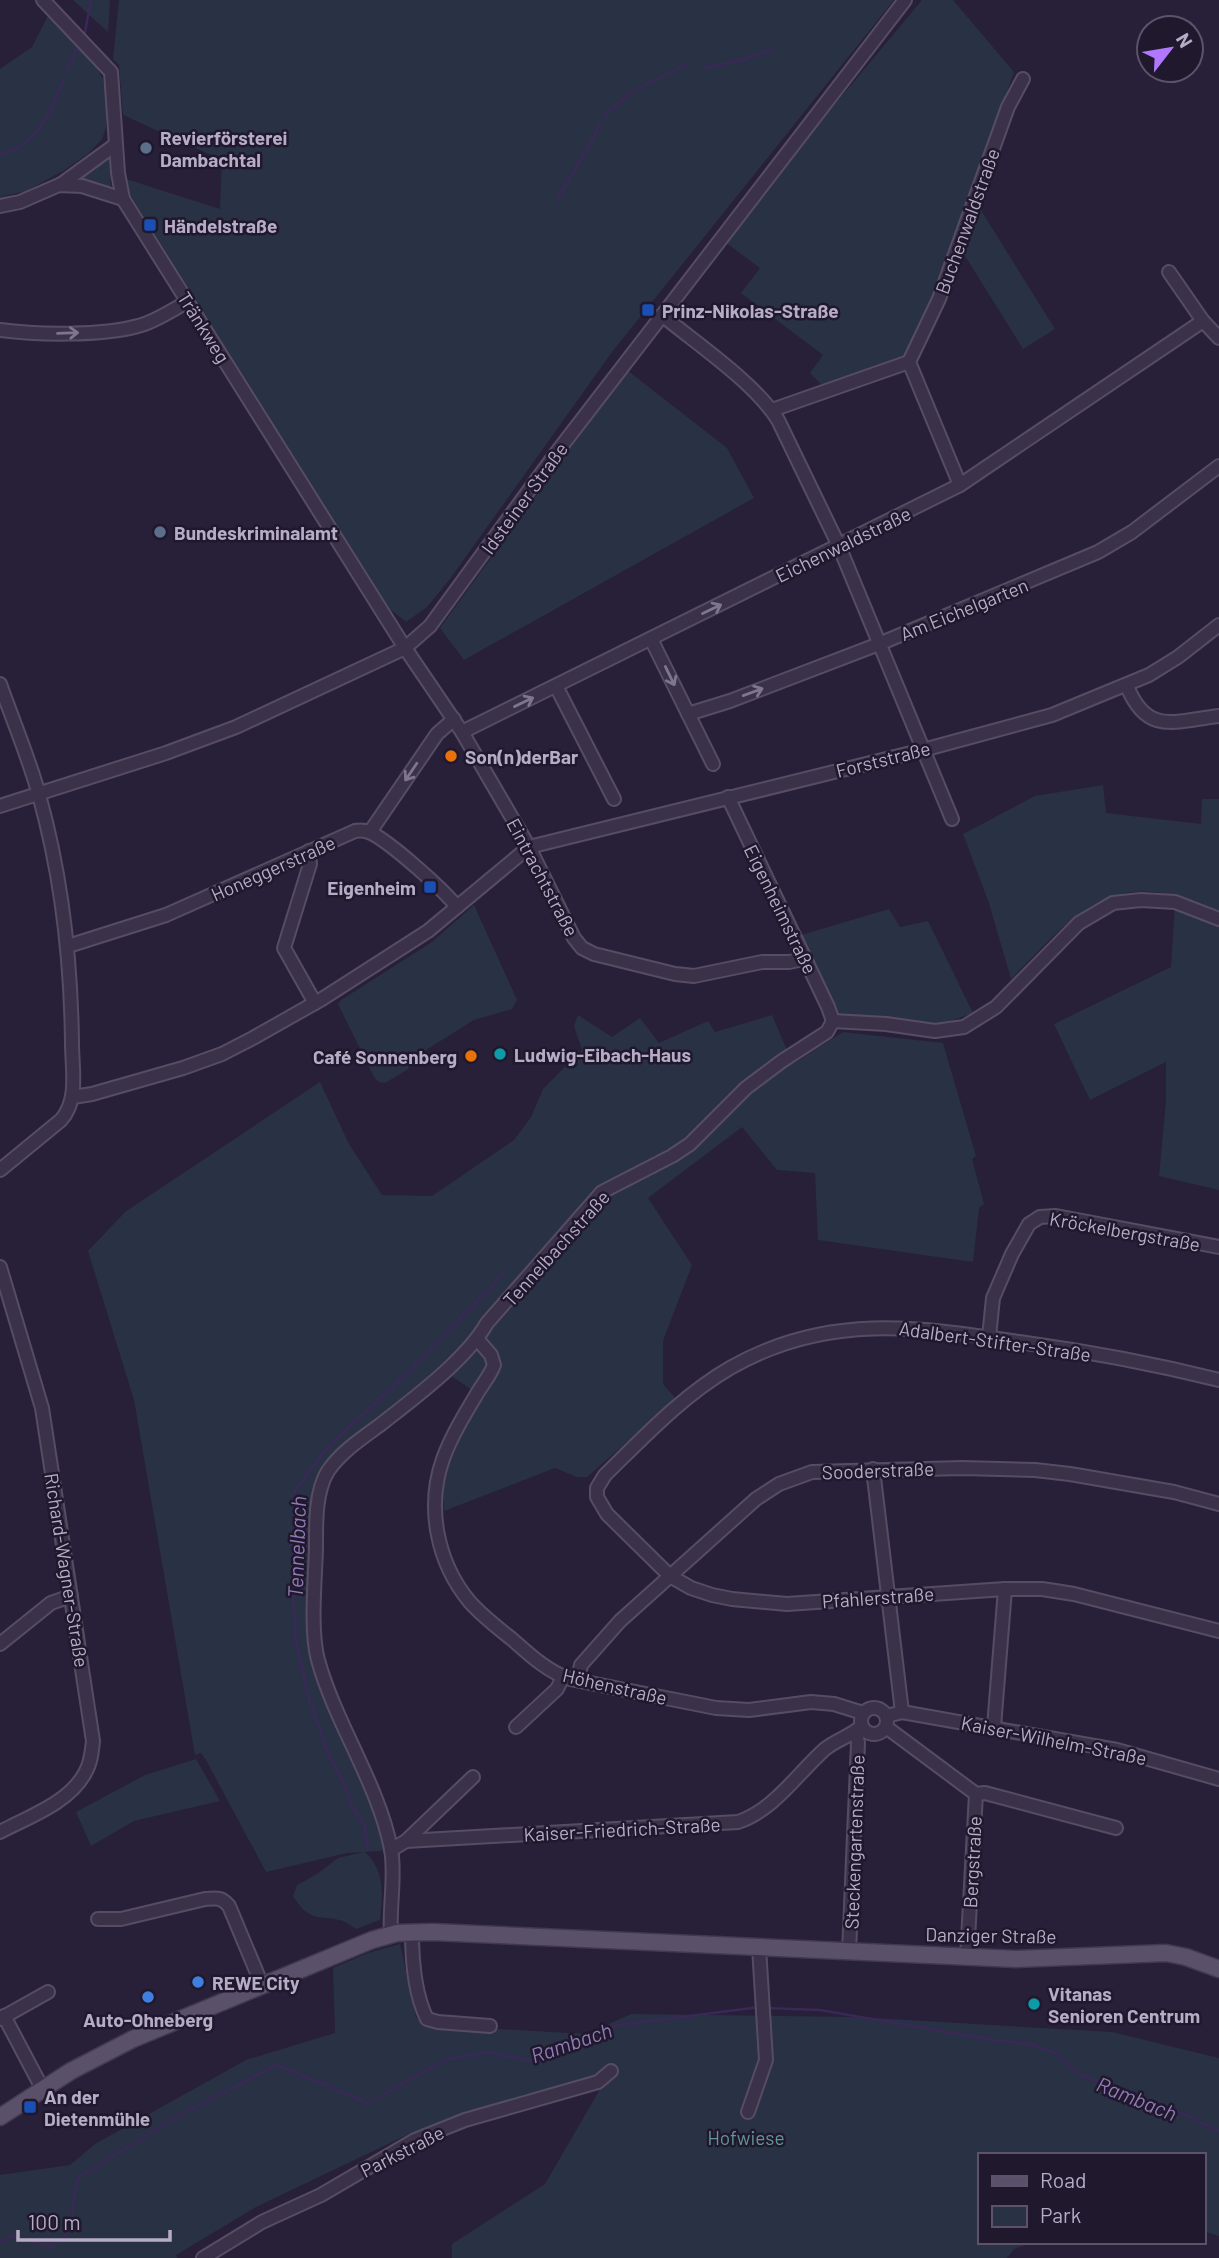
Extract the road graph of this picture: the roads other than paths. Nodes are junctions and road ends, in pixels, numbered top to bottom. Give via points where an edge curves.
1 (43, 0) edge
2 (905, 0) edge
3 (1023, 79) dead end
4 (115, 145) junction
5 (59, 185) junction
6 (123, 199) junction
7 (0, 206) edge
8 (1170, 272) dead end
9 (187, 302) junction
10 (662, 315) junction
11 (1203, 321) junction
12 (0, 330) edge
13 (1219, 338) edge
14 (909, 362) junction
15 (772, 410) junction
16 (1219, 466) edge
17 (960, 485) junction
18 (839, 547) junction
19 (1219, 625) edge
20 (651, 639) junction
21 (879, 644) junction
22 (405, 648) junction
23 (0, 684) edge
24 (556, 686) junction
25 (1127, 686) junction
26 (688, 714) junction
27 (1219, 716) edge
28 (454, 719) junction
29 (462, 732) junction
30 (923, 750) junction
31 (713, 764) dead end
32 (39, 794) junction
33 (728, 797) junction
34 (614, 799) dead end
35 (0, 806) edge
36 (952, 819) dead end
37 (370, 832) junction
38 (529, 847) junction
39 (309, 851) junction
40 (457, 907) junction
41 (1219, 919) edge
42 (68, 946) junction
43 (804, 959) junction
44 (315, 1003) junction
45 (833, 1021) junction
46 (73, 1097) junction
47 (0, 1170) edge
48 (1219, 1247) edge
49 (0, 1267) edge
50 (3, 1284) edge
51 (989, 1337) junction
52 (478, 1340) junction
53 (1219, 1380) edge
54 (873, 1469) junction
55 (605, 1475) joint
56 (1219, 1504) edge
57 (670, 1576) junction
58 (1005, 1588) junction
59 (71, 1596) junction
60 (887, 1596) junction
61 (1219, 1631) edge
62 (0, 1644) edge
63 (563, 1676) junction
64 (578, 1680) junction
65 (902, 1712) junction
66 (887, 1722) junction
67 (860, 1724) junction
68 (516, 1727) dead end
69 (994, 1727) junction
70 (472, 1777) dead end
71 (1219, 1779) edge
72 (976, 1794) junction
73 (1116, 1828) dead end
74 (0, 1832) edge
75 (406, 1841) junction
76 (391, 1850) junction
77 (98, 1919) dead end
78 (412, 1932) junction
79 (391, 1934) junction
80 (759, 1947) junction
81 (849, 1952) junction
82 (967, 1957) junction
83 (1219, 1969) edge
84 (262, 1985) junction
85 (48, 1992) dead end
86 (2, 2018) edge
87 (490, 2026) dead end
88 (611, 2071) dead end
89 (42, 2088) junction
90 (748, 2112) dead end
91 (0, 2116) edge
92 (203, 2258) edge

1 - 4 street, Tränkweg via 109,67
2 - 10 street, Idsteiner Straße
3 - 14 street, Buchenwaldstraße via 999,130 939,299
4 - 5 street
4 - 6 street, Tränkweg
5 - 6 street via 82,186
5 - 7 street
6 - 9 street, Tränkweg
8 - 11 street
12 -> 9 street via 72,333 127,329
9 - 22 street, Tränkweg
10 - 15 street via 752,388
10 - 22 street, Idsteiner Straße via 438,616
11 - 13 street
11 - 17 street, Eichenwaldstraße
14 - 15 street
14 - 17 street
15 - 18 street
16 - 21 street, Am Eichelgarten via 1098,552
17 - 18 street, Eichenwaldstraße
20 -> 18 street, Eichenwaldstraße
18 - 21 street
19 - 25 street, Forststraße via 1178,657
20 - 24 street, Eichenwaldstraße
20 -> 26 street
26 -> 21 street, Am Eichelgarten
21 - 30 street
22 - 28 street, Eintrachtstraße
22 - 32 street, Idsteiner Straße via 236,727
23 - 32 street
29 -> 24 street, Eichenwaldstraße
24 - 34 street
25 - 27 street via 1150,719
25 - 30 street, Forststraße via 1052,715
26 - 31 street
28 - 29 street, Eintrachtstraße
28 -> 37 street via 436,734
29 - 38 street, Eintrachtstraße
30 - 33 street, Forststraße
30 - 36 street
32 - 35 street, Idsteiner Straße
32 - 42 street
33 - 38 street, Forststraße
33 - 43 street, Eigenheimstraße
37 - 39 street, Honeggerstraße via 355,831
37 - 40 street
38 - 40 street
38 - 43 street, Eintrachtstraße via 574,938 594,954 694,976
39 - 42 street, Honeggerstraße via 166,915
39 - 44 street via 310,863 284,948
40 - 44 street via 428,931
41 - 45 street via 1175,902 1112,903 1079,923 996,1007 964,1027 935,1031
42 - 46 street
43 - 45 street, Eigenheimstraße
44 - 46 street via 222,1054
45 - 52 street, Tennelbachstraße via 827,1032 746,1088 690,1144 602,1192 487,1323
46 - 47 street via 61,1120
48 - 51 street, Kröckelbergstraße via 1040,1216 1029,1224 993,1298
49 - 50 street, Richard-Wagner-Straße
50 - 59 street, Richard-Wagner-Straße via 42,1408
51 - 53 street, Adalbert-Stifter-Straße
51 - 55 street, Adalbert-Stifter-Straße via 909,1327 870,1328 780,1345 732,1367 694,1392
52 - 63 street, Höhenstraße via 494,1365 463,1418 439,1474 436,1518 441,1548 452,1576 474,1606
52 - 76 street, Tennelbachstraße via 339,1457 320,1490 314,1613 317,1657
54 - 56 street, Sooderstraße via 1035,1469
54 - 57 street, Sooderstraße via 812,1472 779,1484
54 - 60 street
55 - 57 street, Pfahlerstraße via 597,1488 601,1505
57 - 60 street, Pfahlerstraße via 712,1595 761,1603
57 - 64 street, Sooderstraße via 607,1633 581,1665
58 - 60 street, Pfahlerstraße
58 - 61 street, Pfahlerstraße via 1074,1594
58 - 69 street
59 - 62 street via 51,1603
59 - 74 street, Richard-Wagner-Straße via 91,1721 91,1758 86,1772 66,1794
60 - 65 street
63 - 64 street, Höhenstraße
63 - 68 street via 556,1689
64 - 67 street, Höhenstraße via 716,1708 834,1704
65 - 66 street, Kaiser-Wilhelm-Straße
65 - 69 street, Kaiser-Wilhelm-Straße
66 - 67 street via 877,1734
66 - 67 street via 877,1708 866,1709
66 - 72 street, Bergstraße
67 - 75 street, Kaiser-Friedrich-Straße via 824,1750 766,1807 737,1822
67 - 81 street, Steckengartenstraße
69 - 71 street, Kaiser-Wilhelm-Straße via 1116,1749
70 - 75 street
72 - 73 street
72 - 82 street, Bergstraße
75 - 76 street, Kaiser-Friedrich-Straße
76 - 79 street, Tennelbachstraße
77 - 84 street via 121,1919 205,1899 224,1900
78 - 79 main road, Danziger Straße
78 - 80 main road, Danziger Straße
78 - 87 street via 412,1954 427,2019
79 - 84 main road, Danziger Straße
80 - 81 main road, Danziger Straße
80 - 90 street via 766,2060
81 - 82 main road, Danziger Straße
82 - 83 main road, Danziger Straße via 1045,1959 1166,1953
84 - 89 main road, Danziger Straße via 129,2041
85 - 86 street
86 - 89 street
88 - 92 street, Parkstraße via 598,2082 465,2120 415,2140
89 - 91 main road, Danziger Straße

